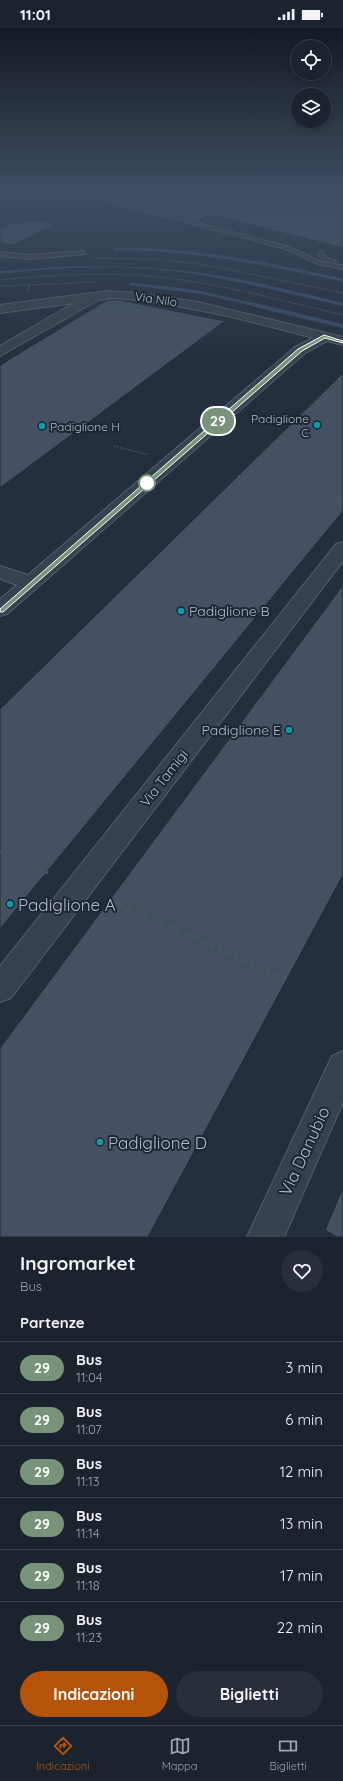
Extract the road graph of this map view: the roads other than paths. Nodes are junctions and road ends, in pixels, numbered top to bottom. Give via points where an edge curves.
1 (286, 247) edge
2 (321, 252) dead end
3 (83, 253) dead end
4 (0, 254) edge
5 (343, 263) edge
6 (343, 267) edge
7 (94, 297) junction
8 (0, 309) edge
9 (324, 337) junction
10 (343, 341) edge
11 (0, 352) edge
12 (343, 548) edge
13 (0, 572) edge
14 (31, 583) junction
15 (0, 610) edge
16 (0, 989) edge
17 (343, 1066) edge
18 (265, 1237) edge

1 - 6 lane via 320,263
2 - 5 lane via 325,259
3 - 4 lane via 30,257
7 - 8 street
7 - 9 street, Via Nilo via 115,294 169,300
7 - 11 street, Via Nilo
9 - 10 street, Via Nilo
9 - 14 street via 300,350
12 - 16 street, Via Tamigi
13 - 14 street
14 - 15 street
17 - 18 street, Via Danubio

